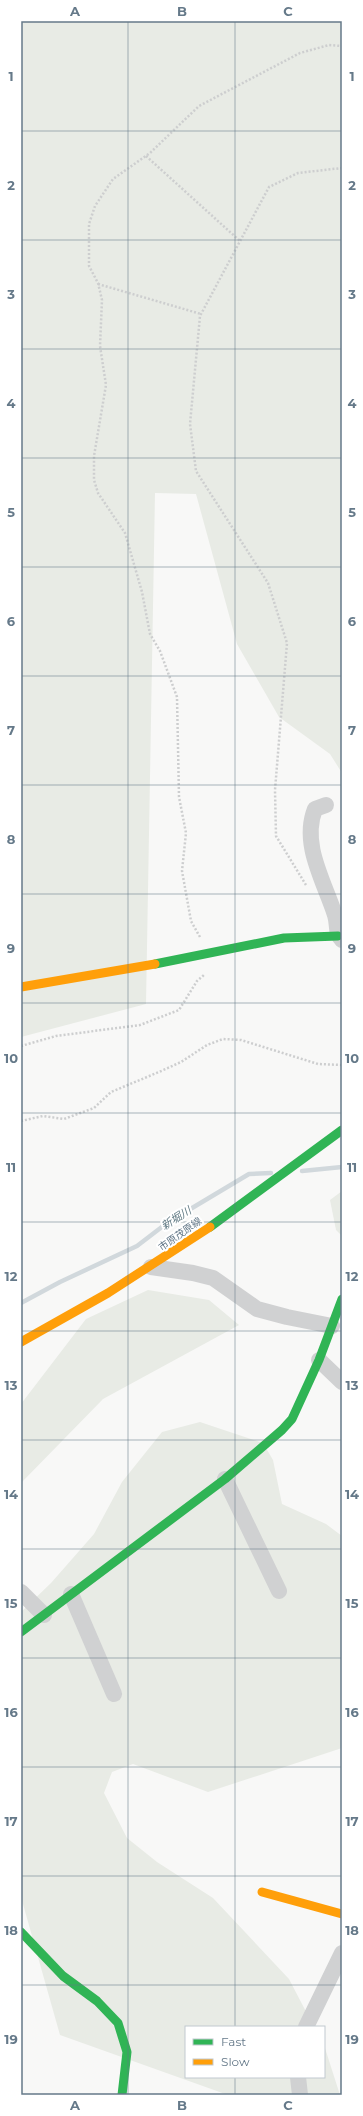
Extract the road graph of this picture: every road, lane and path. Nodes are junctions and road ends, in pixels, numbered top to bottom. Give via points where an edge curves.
1 (342, 46) edge
2 (146, 156) junction
3 (342, 168) edge
4 (240, 241) junction
5 (98, 284) junction
6 (201, 314) junction
7 (326, 805) dead end
8 (309, 890) dead end
9 (340, 938) edge
10 (210, 954) junction
11 (207, 972) dead end
12 (21, 987) edge
13 (21, 1046) edge
14 (342, 1065) edge
15 (21, 1121) edge
16 (342, 1130) edge
17 (151, 1267) junction
18 (338, 1311) edge
19 (21, 1342) edge
20 (319, 1360) junction
21 (342, 1382) edge
22 (225, 1479) junction
23 (279, 1591) dead end
24 (21, 1592) edge
25 (71, 1594) junction
26 (44, 1615) junction
27 (21, 1632) edge
28 (114, 1694) dead end
29 (262, 1892) dead end
30 (342, 1914) edge
31 (23, 1936) edge
32 (342, 1953) edge
33 (306, 2026) edge
34 (298, 2078) edge
35 (122, 2095) edge
36 (300, 2095) edge

1 - 2 path via 300,52 218,95 199,106
2 - 4 path
2 - 5 path via 113,179 95,206 89,224 89,266
3 - 4 path via 298,173 269,188
4 - 6 path
5 - 6 path
5 - 10 path via 102,300 100,346 106,385 94,456 94,480 98,493 125,534 142,592 150,634 160,651 177,697 179,797 186,833 182,872 191,921
6 - 8 path via 190,424 196,471 268,582 287,643 275,790 276,836
7 - 9 street via 315,809 309,822 317,869 336,916
9 - 10 street via 284,938
10 - 12 street
11 - 13 path via 197,981 179,1010 140,1025 56,1036
14 - 15 path via 318,1064 241,1040 223,1039 207,1045 181,1062 111,1092 94,1108 64,1119 43,1116
16 - 17 street, 市原茂原線 via 248,1201
17 - 18 street via 213,1278 258,1309 287,1317
17 - 19 street, 市原茂原線 via 59,1323
18 - 20 street
20 - 21 street
20 - 22 street via 292,1420
22 - 23 street
22 - 25 street
24 - 26 street
25 - 26 street
25 - 28 street
26 - 27 street
29 - 30 street
31 - 35 street via 63,1976 96,2001 118,2023 127,2052
32 - 33 street
34 - 36 street

